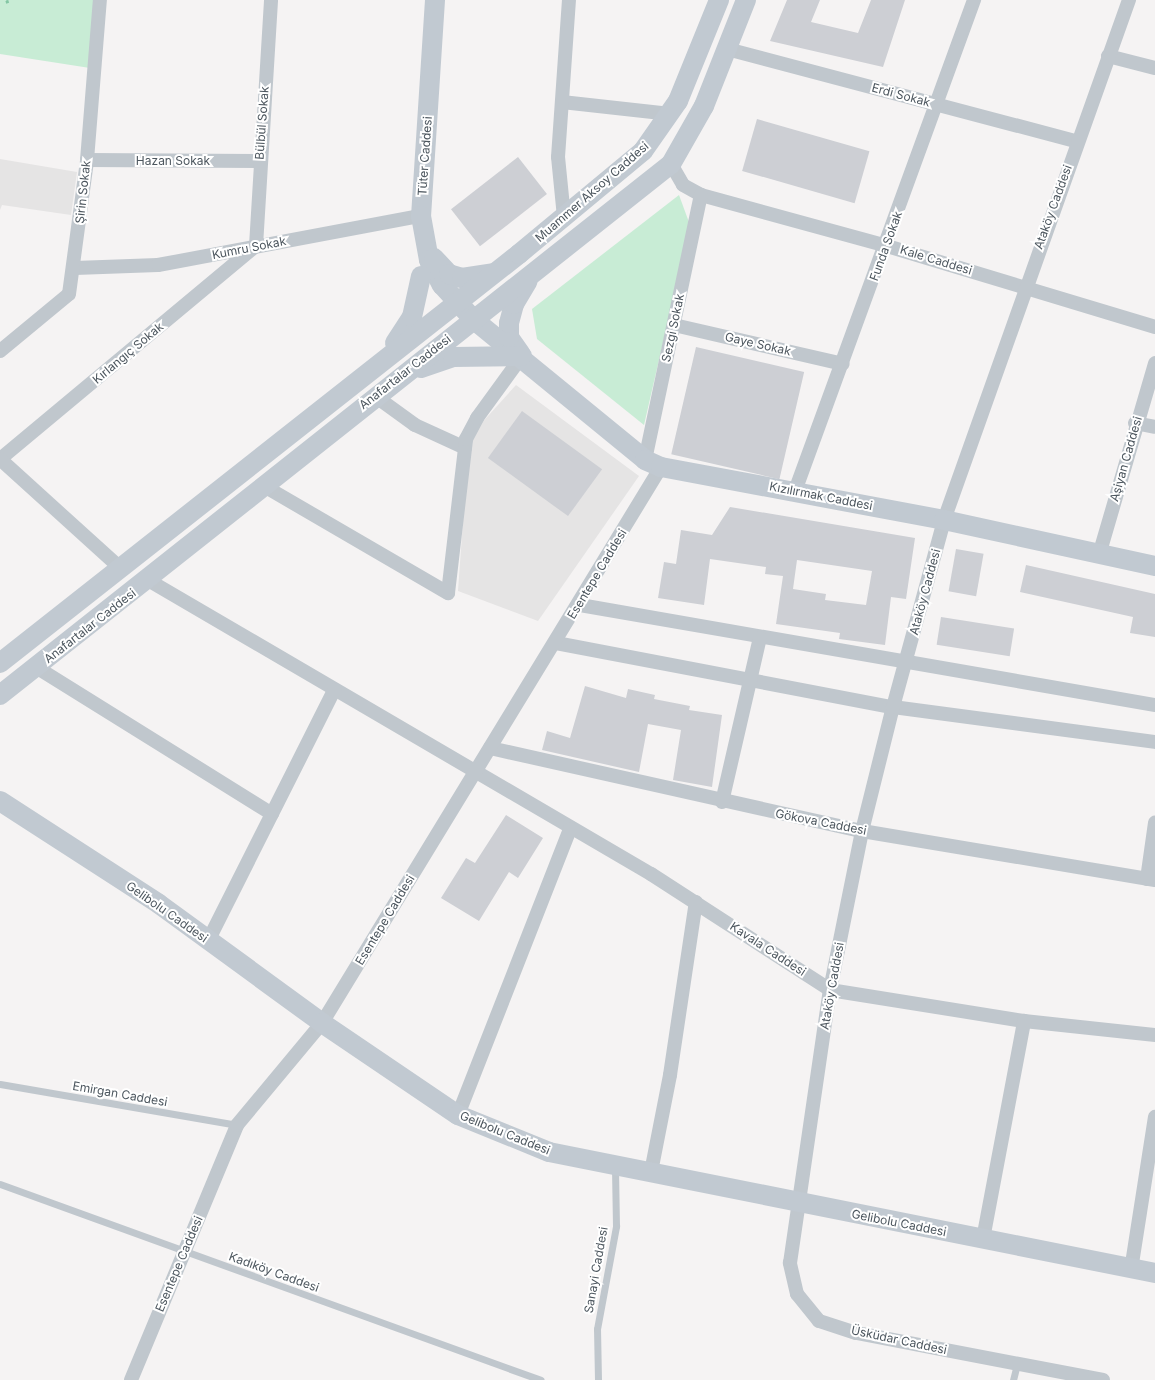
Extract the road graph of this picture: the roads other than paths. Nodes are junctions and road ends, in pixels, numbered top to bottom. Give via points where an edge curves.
1 (100, 0) edge
2 (271, 0) edge
3 (435, 0) edge
4 (569, 0) edge
5 (719, 0) edge
6 (746, 0) edge
7 (974, 0) edge
8 (1129, 0) edge
9 (727, 49) junction
10 (1108, 56) junction
11 (1155, 68) edge
12 (562, 102) junction
13 (936, 105) junction
14 (670, 114) junction
15 (1076, 141) junction
16 (87, 160) junction
17 (260, 161) junction
18 (671, 164) junction
19 (701, 195) junction
20 (564, 217) junction
21 (422, 225) junction
22 (256, 246) junction
23 (887, 246) junction
24 (541, 266) junction
25 (75, 268) junction
26 (496, 272) junction
27 (421, 276) junction
28 (1024, 286) junction
29 (448, 308) junction
30 (473, 318) junction
31 (674, 325) junction
32 (1155, 327) edge
33 (0, 351) edge
34 (522, 356) junction
35 (378, 363) junction
36 (1155, 363) edge
37 (843, 364) junction
38 (375, 396) junction
39 (1135, 423) junction
40 (1155, 427) edge
41 (465, 448) junction
42 (0, 459) edge
43 (653, 463) junction
44 (264, 486) junction
45 (795, 491) junction
46 (944, 520) junction
47 (1099, 554) junction
48 (118, 566) junction
49 (1155, 566) edge
50 (148, 580) junction
51 (580, 605) junction
52 (760, 638) junction
53 (556, 643) junction
54 (0, 663) edge
55 (906, 664) junction
56 (36, 667) junction
57 (751, 680) junction
58 (334, 690) junction
59 (0, 695) edge
60 (1155, 705) edge
61 (893, 707) junction
62 (1155, 742) edge
63 (490, 748) junction
64 (475, 774) junction
65 (0, 801) edge
66 (722, 802) junction
67 (272, 814) junction
68 (1155, 823) edge
69 (570, 830) junction
70 (862, 831) junction
71 (1151, 879) edge
72 (696, 902) junction
73 (208, 940) junction
74 (830, 990) junction
75 (1024, 1021) junction
76 (322, 1023) junction
77 (1155, 1035) edge
78 (0, 1084) edge
79 (458, 1115) junction
80 (1155, 1117) edge
81 (237, 1126) junction
82 (614, 1164) junction
83 (651, 1172) junction
84 (0, 1184) edge
85 (799, 1204) junction
86 (983, 1239) junction
87 (184, 1252) junction
88 (1131, 1270) junction
89 (1155, 1273) edge
90 (1017, 1364) junction
91 (131, 1380) edge
92 (541, 1380) edge
93 (598, 1380) edge
94 (1014, 1380) edge
95 (1103, 1380) edge

1 - 16 street, Şirin Sokak
2 - 17 street, Bülbül Sokak
3 - 21 street, Tüter Caddesi
4 - 12 street
5 - 14 street, Muammer Aksoy Caddesi
6 - 9 street, Anafartalar Caddesi
7 - 13 street, Funda Sokak
8 - 10 street, Ataköy Caddesi
9 - 13 street, Erdi Sokak
9 - 18 street, Anafartalar Caddesi via 704,106
10 - 11 street
10 - 15 street, Ataköy Caddesi
12 - 14 street
12 - 20 street via 558,157
13 - 15 street, Erdi Sokak
13 - 23 street, Funda Sokak
14 - 20 street, Muammer Aksoy Caddesi via 643,151
15 - 28 street, Ataköy Caddesi
16 - 17 street, Hazan Sokak
16 - 25 street, Şirin Sokak
17 - 22 street, Bülbül Sokak
18 - 19 street, Kale Caddesi via 683,185
18 - 24 street, Anafartalar Caddesi
19 - 23 street, Kale Caddesi
19 - 31 street, Sezgi Sokak
20 - 26 street, Muammer Aksoy Caddesi
21 - 22 street, Kumru Sokak
21 - 26 street via 438,266 448,274 462,278
21 - 27 street via 418,256
21 - 29 street, Tüter Caddesi via 429,260
22 - 25 street, Kumru Sokak via 158,266
22 - 42 street, Kırlangıç Sokak
23 - 28 street, Kale Caddesi
23 - 37 street, Funda Sokak
24 - 30 street, Anafartalar Caddesi
24 - 34 street via 522,289 509,323 509,338
25 - 33 street, Şirin Sokak via 69,294
26 - 29 street, Muammer Aksoy Caddesi
27 - 29 street
27 - 35 street via 405,332
28 - 32 street, Kale Caddesi
28 - 46 street, Ataköy Caddesi
29 - 30 street, Kızılırmak Caddesi
29 - 35 street, Anafartalar Caddesi
30 - 34 street, Kızılırmak Caddesi
30 - 38 street, Anafartalar Caddesi
31 - 37 street, Gaye Sokak
31 - 43 street, Sezgi Sokak
34 - 38 street via 452,357 432,361
34 - 41 street via 473,424
34 - 43 street, Kızılırmak Caddesi
35 - 48 street, Anafartalar Caddesi
36 - 39 street, Aşiyan Caddesi
37 - 45 street, Funda Sokak
38 - 41 street via 415,425
38 - 44 street, Anafartalar Caddesi
39 - 40 street
39 - 47 street, Aşiyan Caddesi
41 - 44 street via 448,593
42 - 48 street
43 - 45 street, Kızılırmak Caddesi
43 - 51 street, Esentepe Caddesi
44 - 50 street, Anafartalar Caddesi
45 - 46 street, Kızılırmak Caddesi
46 - 47 street, Kızılırmak Caddesi
46 - 55 street, Ataköy Caddesi
47 - 49 street, Kızılırmak Caddesi
48 - 54 street, Anafartalar Caddesi
50 - 56 street, Anafartalar Caddesi
50 - 58 street, Kavala Caddesi
51 - 52 street
51 - 53 street, Esentepe Caddesi
52 - 55 street
52 - 57 street
53 - 57 street
53 - 63 street, Esentepe Caddesi
55 - 60 street
55 - 61 street, Ataköy Caddesi
56 - 59 street, Anafartalar Caddesi
56 - 67 street
57 - 61 street
57 - 66 street
58 - 64 street, Kavala Caddesi
58 - 67 street
61 - 62 street
61 - 70 street, Ataköy Caddesi
63 - 64 street, Esentepe Caddesi
63 - 66 street, Gökova Caddesi
64 - 69 street, Kavala Caddesi
64 - 76 street, Esentepe Caddesi
65 - 73 street, Gelibolu Caddesi
66 - 70 street, Gökova Caddesi
67 - 73 street
68 - 71 street
69 - 72 street, Kavala Caddesi
69 - 79 street
70 - 71 street, Gökova Caddesi
70 - 74 street, Ataköy Caddesi
72 - 74 street, Kavala Caddesi
72 - 83 street via 670,1075
73 - 76 street, Gelibolu Caddesi
74 - 75 street, Kavala Caddesi
74 - 85 street, Ataköy Caddesi
75 - 77 street, Kavala Caddesi
75 - 86 street
76 - 79 street, Gelibolu Caddesi
76 - 81 street, Esentepe Caddesi
78 - 81 lane, Emirgan Caddesi
79 - 82 street, Gelibolu Caddesi via 549,1152
80 - 88 street
81 - 87 street, Esentepe Caddesi
82 - 83 street, Gelibolu Caddesi
82 - 93 lane, Sanayi Caddesi via 616,1226 597,1329
83 - 85 street, Gelibolu Caddesi
84 - 87 lane, Kadıköy Caddesi
85 - 86 street, Gelibolu Caddesi
85 - 90 street, Üsküdar Caddesi via 790,1263 796,1294 819,1320 856,1333
86 - 88 street, Gelibolu Caddesi
87 - 91 street, Esentepe Caddesi
87 - 92 lane, Kadıköy Caddesi
88 - 89 street, Gelibolu Caddesi
90 - 94 lane
90 - 95 street, Üsküdar Caddesi

